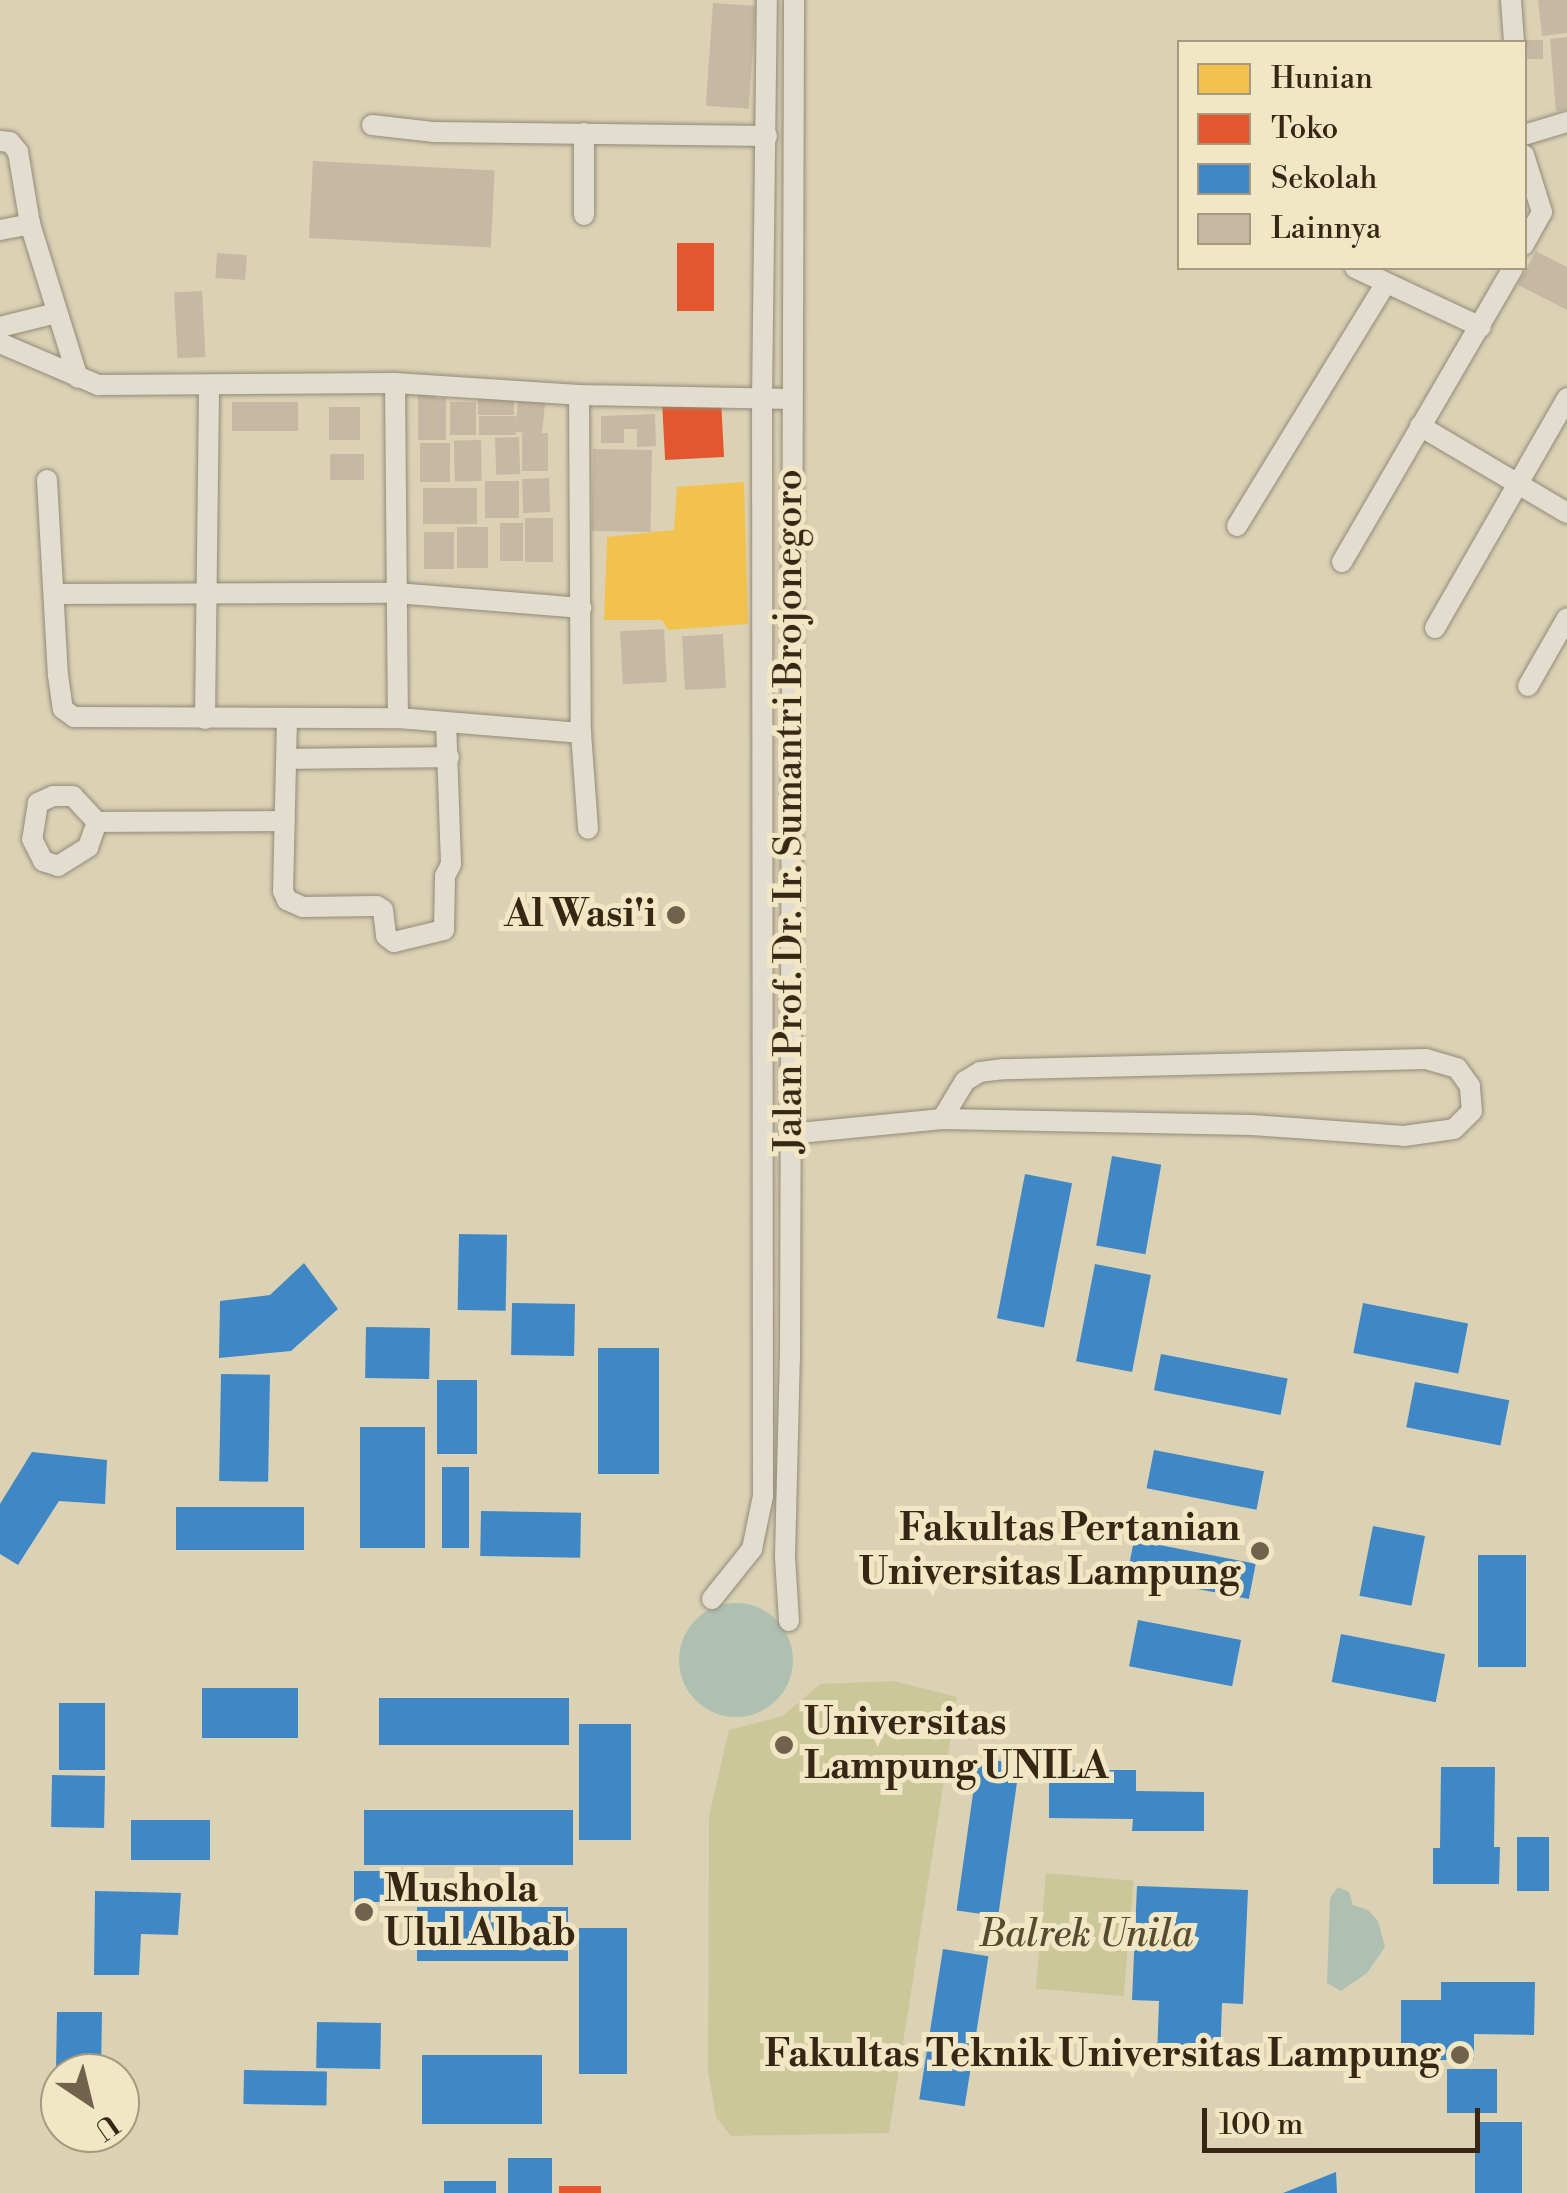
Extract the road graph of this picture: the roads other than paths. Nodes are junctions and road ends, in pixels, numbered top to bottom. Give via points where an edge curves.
1 (767, 0) edge
2 (794, 0) edge
3 (1512, 0) edge
4 (1514, 40) edge
5 (1567, 122) edge
6 (372, 125) dead end
7 (584, 133) junction
8 (1527, 133) edge
9 (767, 136) junction
10 (0, 141) edge
11 (1527, 164) edge
12 (584, 215) dead end
13 (30, 224) junction
14 (0, 230) edge
15 (1527, 240) edge
16 (1359, 270) edge
17 (1511, 270) edge
18 (1386, 283) junction
19 (56, 313) junction
20 (0, 327) edge
21 (1481, 327) junction
22 (0, 343) edge
23 (78, 378) junction
24 (394, 382) junction
25 (209, 388) junction
26 (579, 395) junction
27 (1567, 398) edge
28 (762, 399) junction
29 (792, 399) junction
30 (1420, 426) junction
31 (47, 480) dead end
32 (1520, 485) junction
33 (1567, 513) edge
34 (1238, 526) dead end
35 (1342, 562) dead end
36 (396, 593) junction
37 (56, 594) junction
38 (204, 596) junction
39 (581, 608) junction
40 (1567, 618) edge
41 (1434, 628) dead end
42 (1528, 686) dead end
43 (288, 718) junction
44 (398, 718) junction
45 (205, 719) junction
46 (446, 724) junction
47 (581, 733) junction
48 (448, 758) junction
49 (287, 760) junction
50 (285, 821) junction
51 (97, 822) dead end
52 (588, 829) dead end
53 (761, 832) junction
54 (790, 832) junction
55 (942, 1120) junction
56 (788, 1134) junction
57 (712, 1599) dead end
58 (790, 1621) dead end

1 - 9 street, Jalan Prof. Dr. Ir. Sumantri Brojonegoro
2 - 29 street, Jalan Prof. Dr. Ir. Sumantri Brojonegoro
3 - 4 street
5 - 8 street
6 - 7 street
7 - 9 street
7 - 12 street
9 - 28 street, Jalan Prof. Dr. Ir. Sumantri Brojonegoro
10 - 13 street via 18,152
11 - 15 street via 1542,212
13 - 14 street
13 - 19 street
16 - 18 street
17 - 21 street
18 - 21 street
18 - 34 street
19 - 20 street
19 - 23 street
21 - 30 street
22 - 23 street
23 - 25 street via 98,385
24 - 25 street
24 - 26 street
24 - 36 street
25 - 38 street
26 - 28 street
26 - 39 street
27 - 32 street
28 - 29 street
28 - 53 street, Jalan Prof. Dr. Ir. Sumantri Brojonegoro
29 - 54 street, Jalan Prof. Dr. Ir. Sumantri Brojonegoro
30 - 32 street
30 - 35 street
31 - 37 street
32 - 33 street
32 - 41 street
36 - 38 street
36 - 39 street
36 - 44 street
37 - 38 street
37 - 45 street via 64,709 90,720
38 - 45 street
39 - 47 street
40 - 42 street
43 - 44 street
43 - 45 street
43 - 49 street
44 - 46 street
46 - 47 street
46 - 48 street
47 - 52 street
48 - 49 street
48 - 50 street via 451,864 444,930 436,935 394,942 378,906 303,907 287,900
49 - 50 street
50 - 51 street
53 - 54 street
53 - 57 street, Jalan Prof. Dr. Ir. Sumantri Brojonegoro via 763,1496 752,1548
54 - 56 street, Jalan Prof. Dr. Ir. Sumantri Brojonegoro
55 - 55 street via 1252,1125 1404,1136 1454,1130 1472,1112 1470,1086 1457,1068 1426,1059 1004,1068 965,1081
55 - 56 street
56 - 58 street, Jalan Prof. Dr. Ir. Sumantri Brojonegoro

